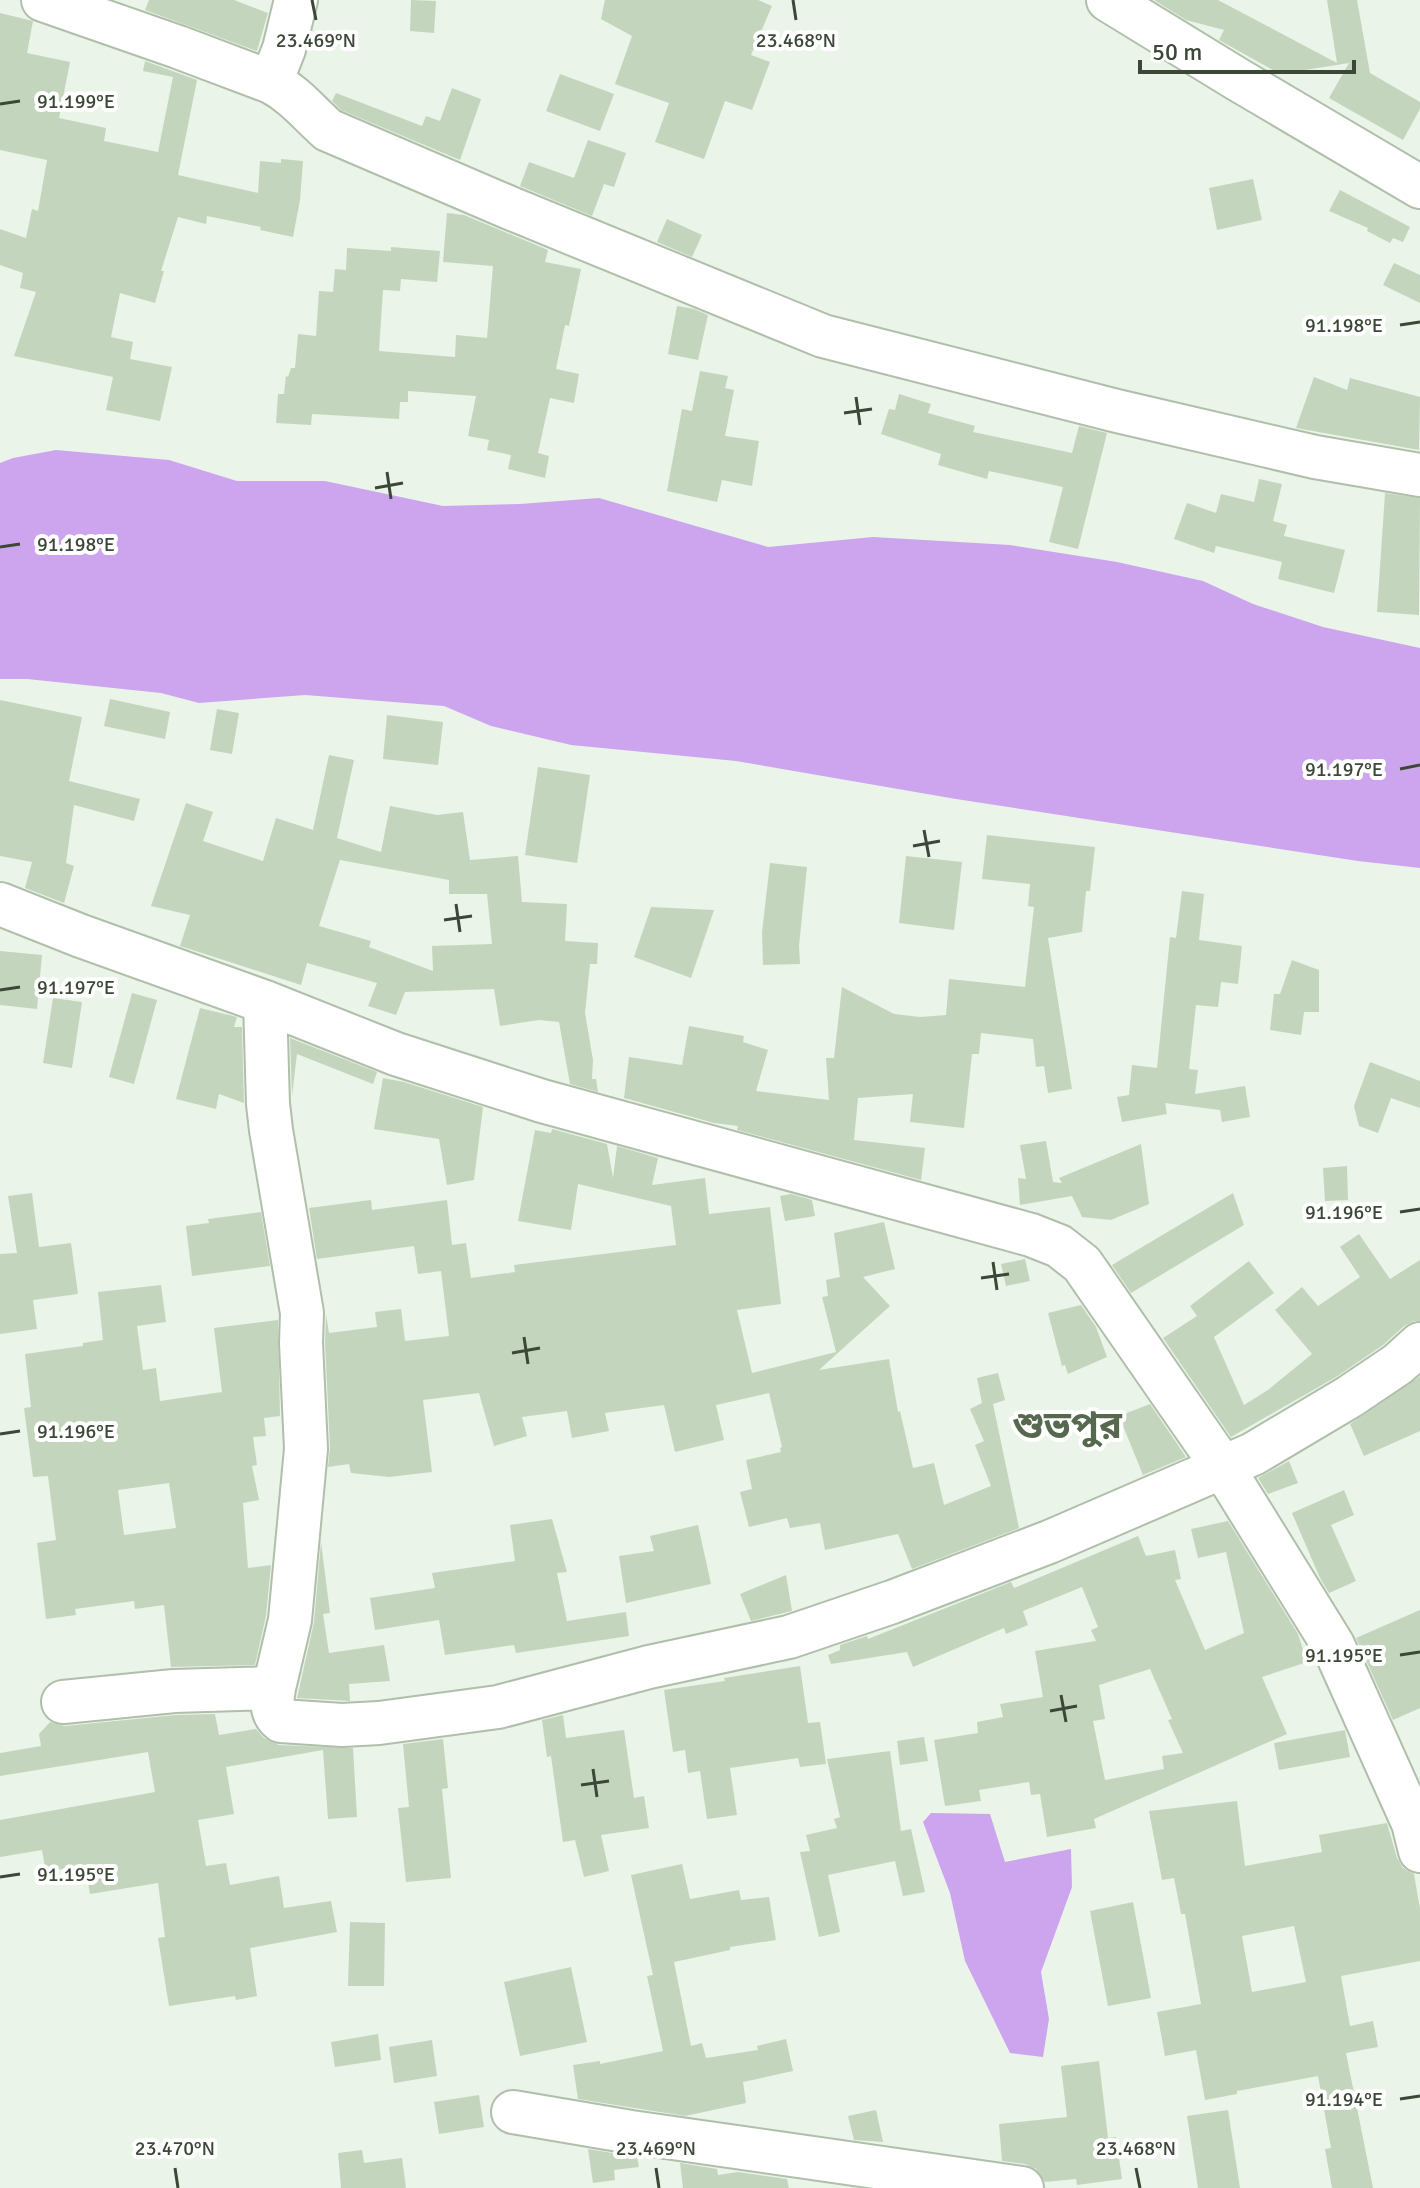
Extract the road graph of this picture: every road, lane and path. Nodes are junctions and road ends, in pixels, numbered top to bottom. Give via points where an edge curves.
1 (43, 0) edge
2 (296, 0) edge
3 (1108, 0) edge
4 (271, 82) junction
5 (1420, 187) edge
6 (1420, 475) edge
7 (0, 904) edge
8 (265, 1002) junction
9 (1420, 1344) edge
10 (1222, 1466) junction
11 (274, 1688) junction
12 (63, 1702) dead end
13 (1418, 1832) edge
14 (513, 2112) dead end
15 (1022, 2188) edge

1 - 4 street
2 - 4 street
3 - 5 street
4 - 6 street via 328,130 823,336 1117,411 1315,457
7 - 8 street
8 - 10 street via 396,1054 542,1101 1059,1246 1082,1264
8 - 11 street via 271,1130 302,1313 306,1449 290,1620
9 - 10 street via 1326,1412
10 - 11 street via 1049,1542 789,1637 498,1707 379,1723 281,1721 272,1707
10 - 13 street via 1333,1645
11 - 12 street
14 - 15 street

